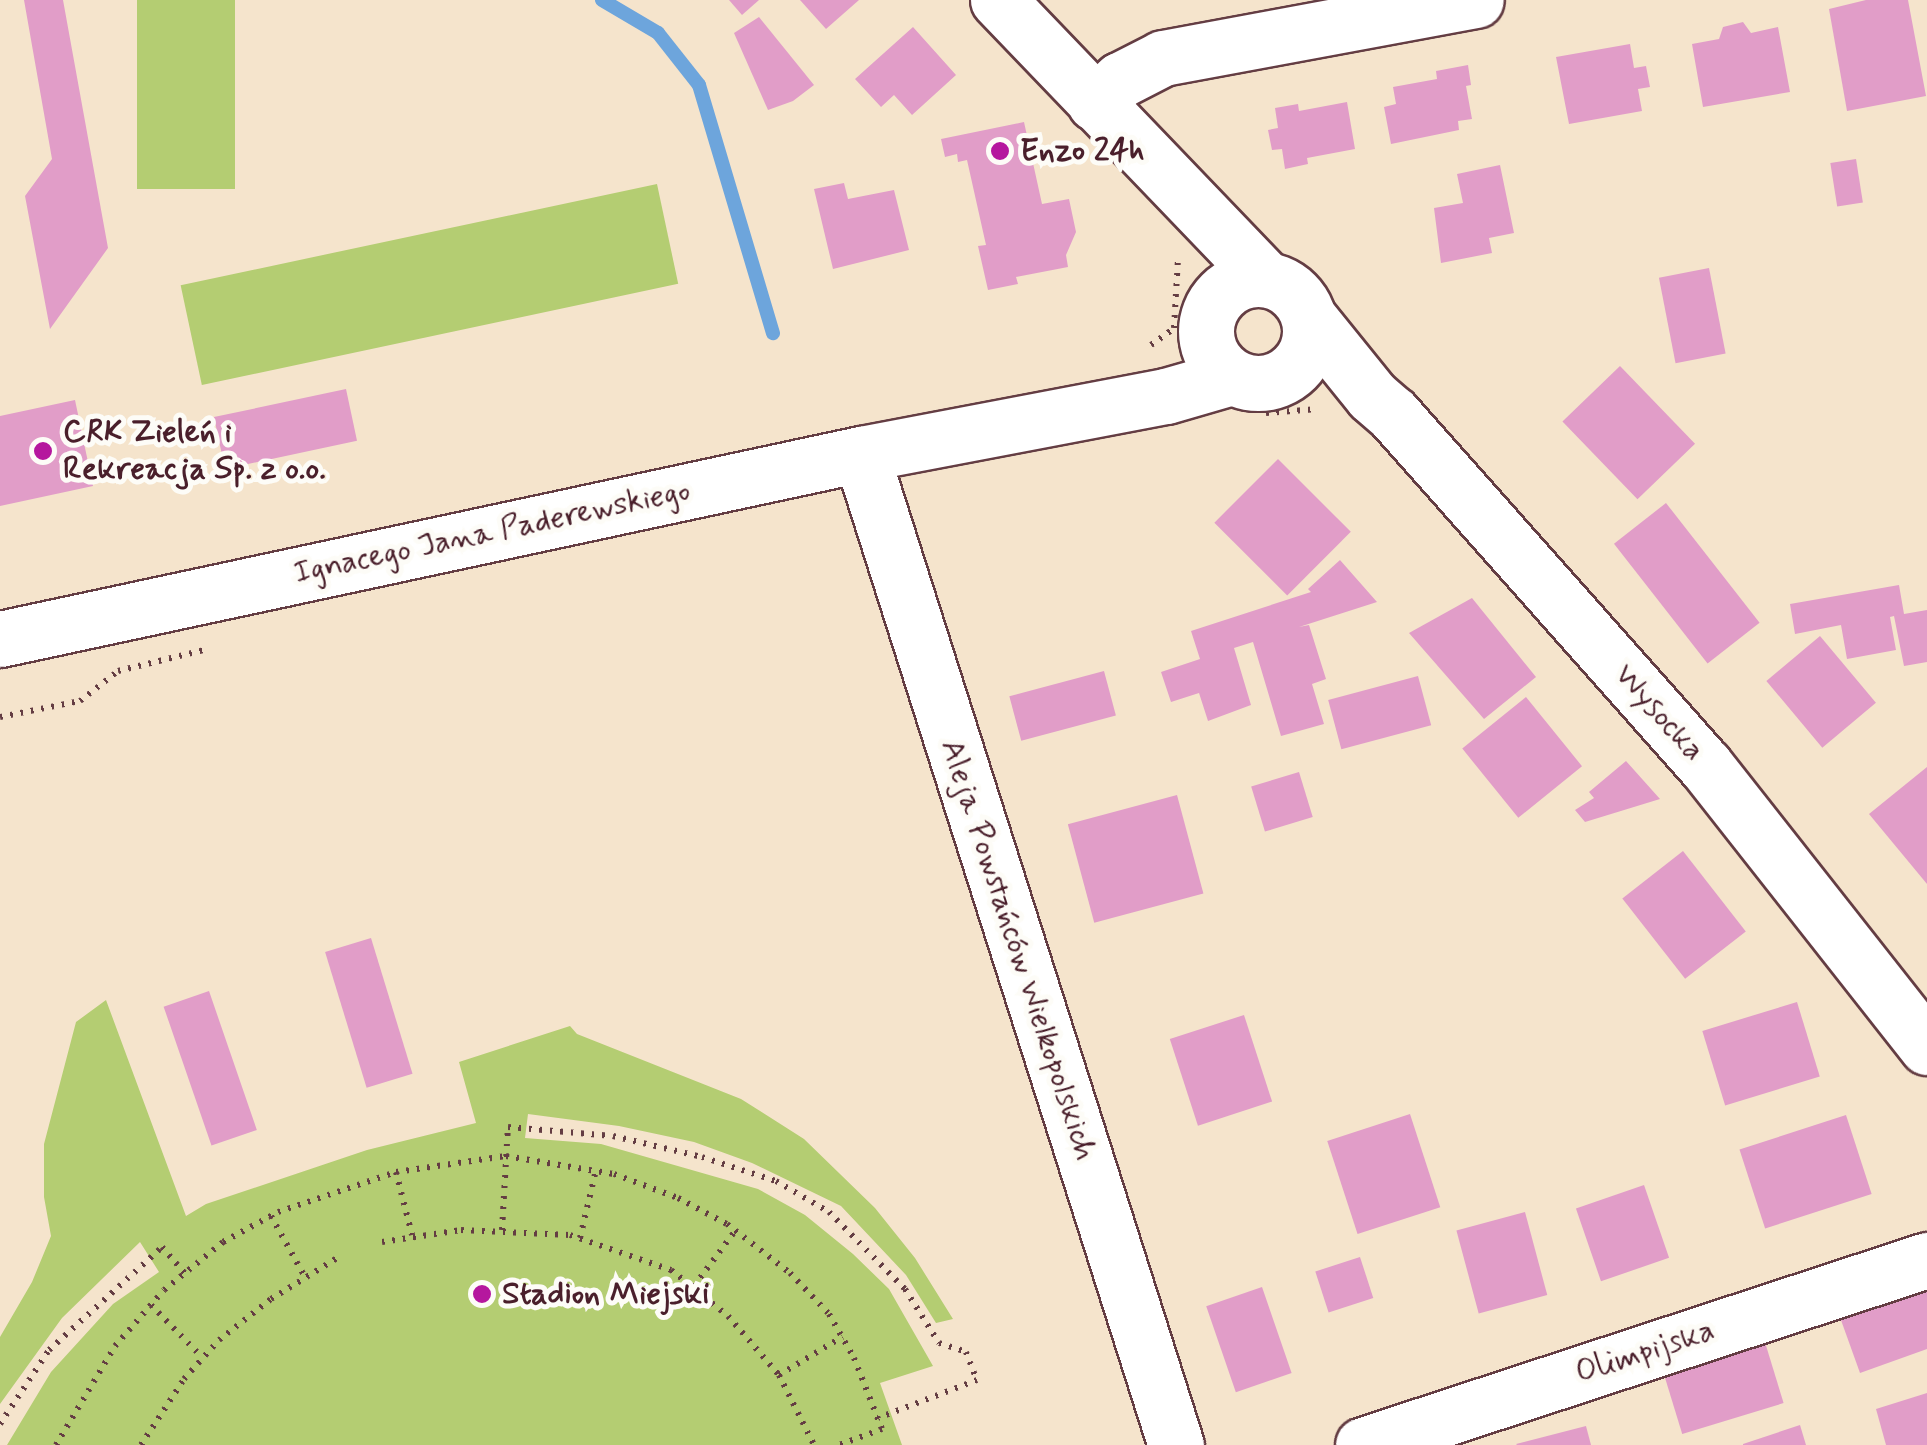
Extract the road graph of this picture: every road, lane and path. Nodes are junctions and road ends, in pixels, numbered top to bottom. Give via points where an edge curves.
1 (998, 0) edge
2 (1476, 0) edge
3 (1095, 102) junction
4 (1178, 254) dead end
5 (1230, 300) junction
6 (1309, 318) junction
7 (1143, 348) dead end
8 (1290, 373) junction
9 (1239, 397) junction
10 (1350, 404) junction
11 (984, 429) junction
12 (862, 454) junction
13 (0, 639) edge
14 (222, 646) dead end
15 (0, 717) edge
16 (1927, 1047) edge
17 (506, 1156) junction
18 (596, 1170) junction
19 (396, 1172) junction
20 (272, 1216) junction
21 (502, 1230) junction
22 (735, 1231) junction
23 (412, 1235) junction
24 (580, 1238) junction
25 (382, 1242) dead end
26 (337, 1258) dead end
27 (1927, 1260) edge
28 (184, 1273) junction
29 (305, 1277) junction
30 (694, 1286) junction
31 (151, 1305) junction
32 (842, 1337) junction
33 (202, 1356) junction
34 (778, 1375) junction
35 (878, 1418) junction
36 (0, 1424) edge
37 (56, 1445) edge
38 (140, 1445) edge
39 (814, 1445) edge
40 (839, 1445) edge
41 (1176, 1445) edge
42 (1363, 1445) edge

1 - 3 street
2 - 3 street via 1163,58
3 - 5 street via 1186,194
4 - 7 path via 1174,328
5 - 6 street via 1293,292
5 - 9 street via 1211,354
5 - 11 street, Ignacego Jana Paderewskiego via 1135,375
6 - 8 street via 1308,348
6 - 10 street, Wysocka
8 - 9 street
8 - 10 street, Wysocka
9 - 10 path via 1283,410
9 - 11 street, Ignacego Jana Paderewskiego via 1166,396
10 - 16 street, Wysocka via 1393,414 1706,765
11 - 12 street, Ignacego Jana Paderewskiego
12 - 13 street, Ignacego Jana Paderewskiego
12 - 41 street, Aleja Powstańców Wielkopolskich
14 - 15 path via 118,671 80,701
17 - 18 path
17 - 19 path
17 - 21 path
17 - 35 path via 508,1127 613,1136 776,1182 829,1212 904,1290 939,1343 966,1352 977,1380
18 - 22 path via 678,1198
18 - 24 path
19 - 20 path
19 - 23 path
20 - 28 path
20 - 29 path
21 - 23 path
21 - 24 path
22 - 30 path
22 - 32 path via 790,1273
23 - 25 path
24 - 30 path via 671,1270
26 - 29 path
27 - 42 street, Olimpijska
28 - 31 path
28 - 36 path via 162,1246 49,1350
29 - 33 path
30 - 34 path
31 - 33 path
31 - 37 path via 114,1346
32 - 34 path
32 - 35 path
33 - 38 path
34 - 39 path
35 - 40 path via 882,1429

